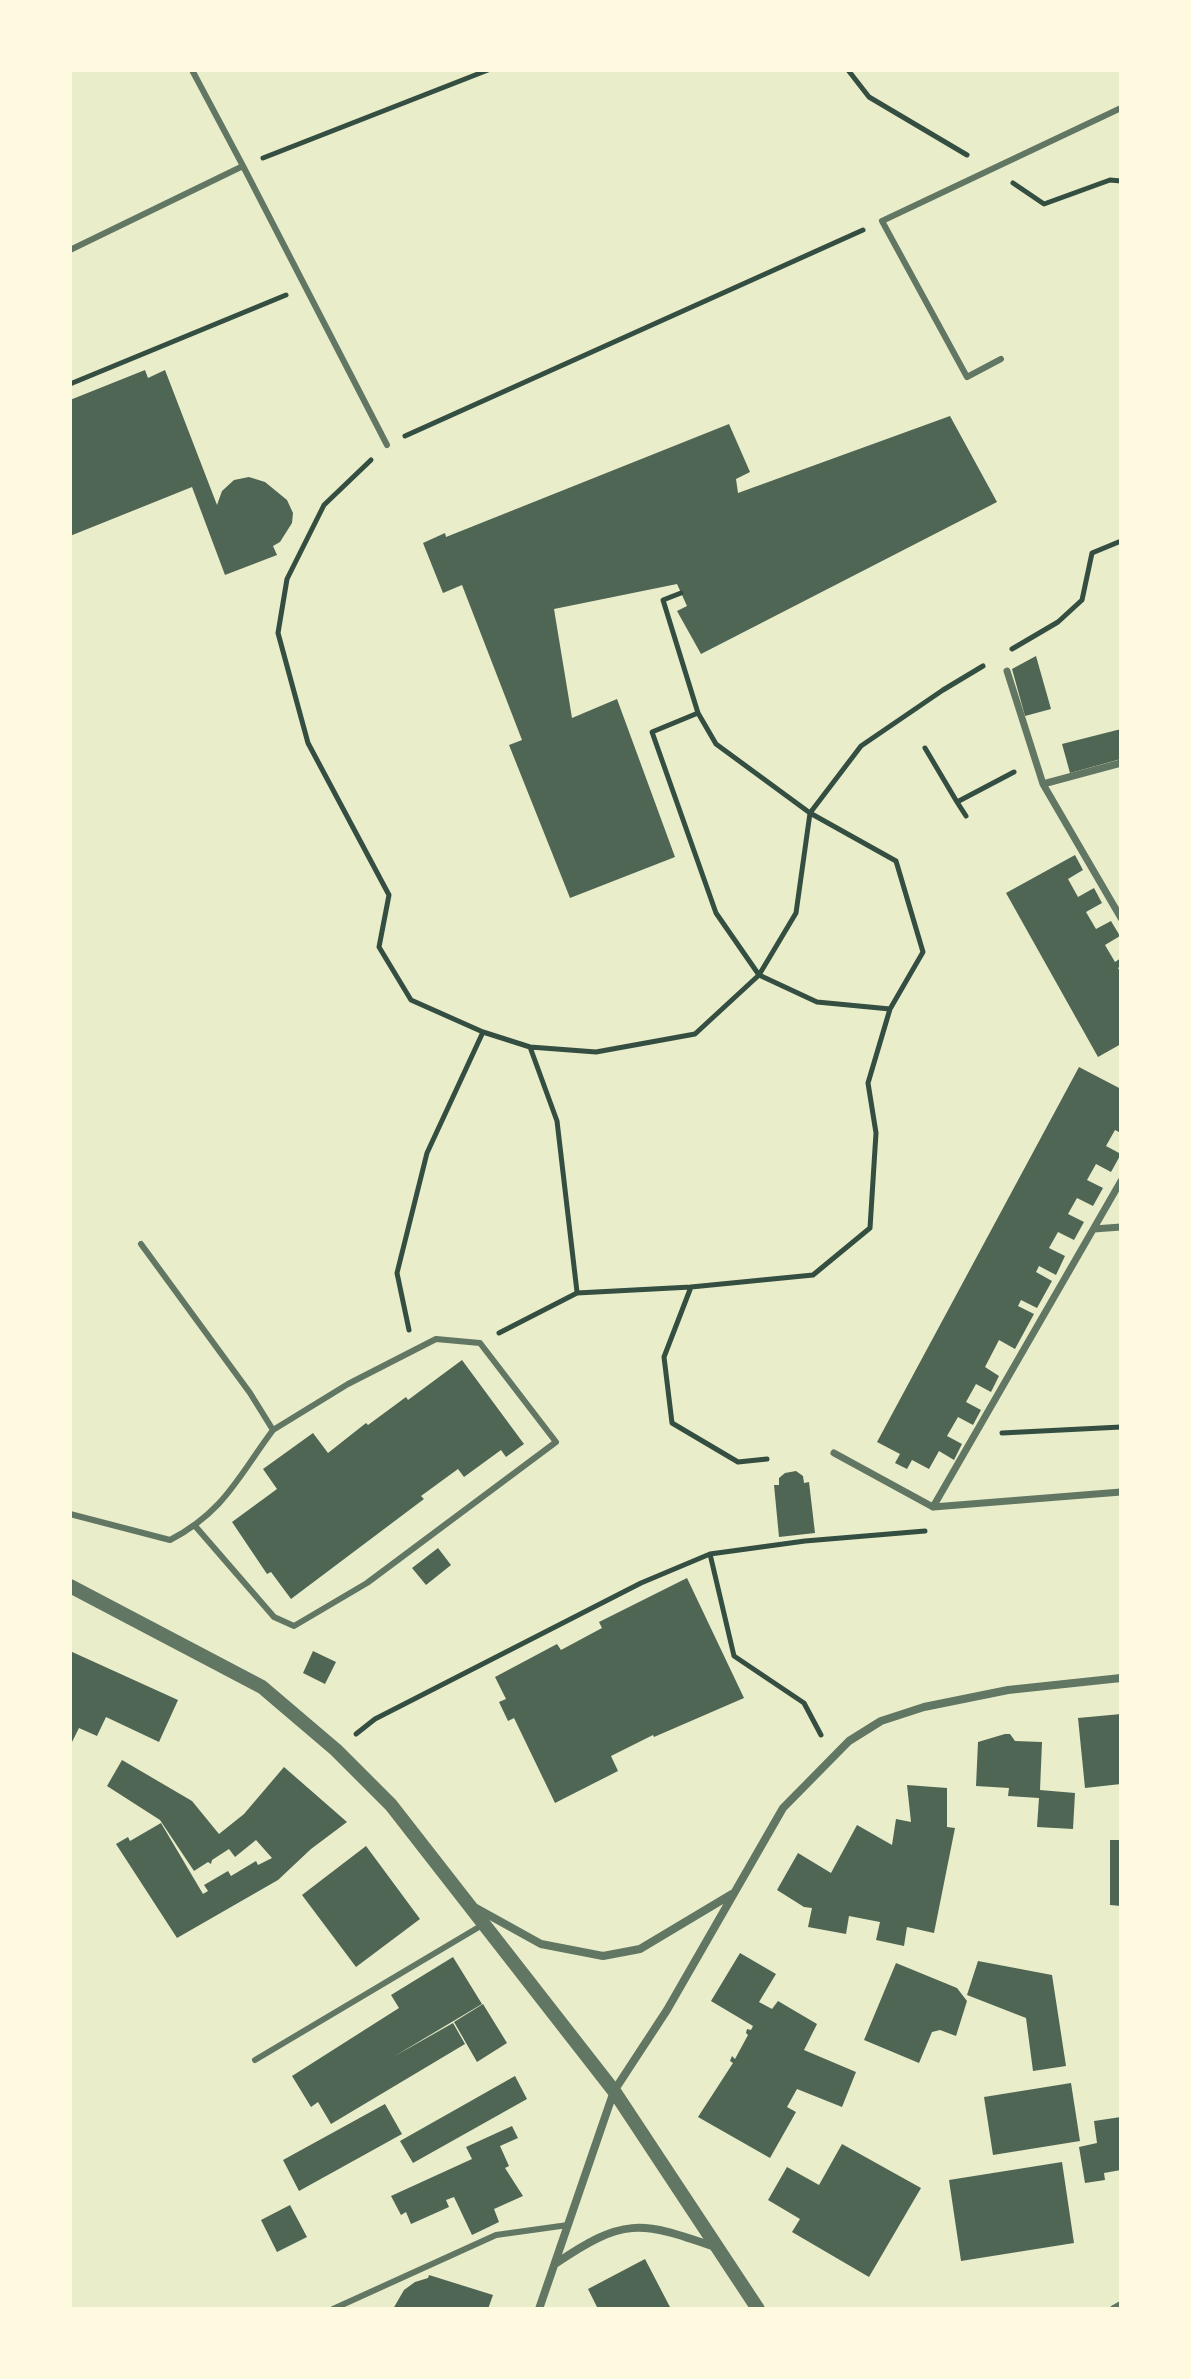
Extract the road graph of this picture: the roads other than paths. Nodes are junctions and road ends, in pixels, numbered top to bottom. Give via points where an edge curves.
1 (192, 70) edge
2 (1121, 108) edge
3 (243, 166) junction
4 (70, 250) edge
5 (1001, 359) dead end
6 (387, 445) road end
7 (1007, 671) dead end
8 (1121, 763) edge
9 (1043, 784) junction
10 (1121, 918) edge
11 (1121, 1181) edge
12 (1121, 1228) edge
13 (1094, 1229) junction
14 (141, 1244) dead end
15 (273, 1430) junction
16 (834, 1453) dead end
17 (1121, 1492) edge
18 (933, 1507) junction
19 (70, 1514) edge
20 (196, 1527) junction
21 (70, 1586) edge
22 (1121, 1678) edge
23 (733, 1893) junction
24 (468, 1904) junction
25 (484, 1924) junction
26 (255, 2060) dead end
27 (614, 2091) junction
28 (568, 2225) junction
29 (715, 2247) junction
30 (554, 2264) junction
31 (1121, 2305) edge
32 (333, 2309) edge
33 (539, 2309) edge
34 (758, 2309) edge
35 (1114, 2309) edge

1 - 3 lane
2 - 5 lane via 882,221 967,377
3 - 4 lane
3 - 6 lane
7 - 9 street
8 - 9 street
9 - 10 street
11 - 13 street
12 - 13 street
13 - 18 street
14 - 15 lane
15 - 20 lane via 223,1502
15 - 20 lane via 436,1339 480,1343 556,1442 367,1583 294,1626 274,1617
16 - 18 street
17 - 18 street
19 - 20 lane via 170,1540
21 - 24 street via 262,1687 391,1805
22 - 23 street via 1008,1690 881,1721 849,1741 783,1808
23 - 24 street via 640,1949 603,1956 541,1944
23 - 27 street
24 - 25 street
25 - 26 lane
25 - 27 street
27 - 28 street
27 - 29 street
28 - 30 street
28 - 32 lane via 496,2235
29 - 30 street via 664,2229 623,2227
29 - 34 street
30 - 33 street
31 - 35 street

